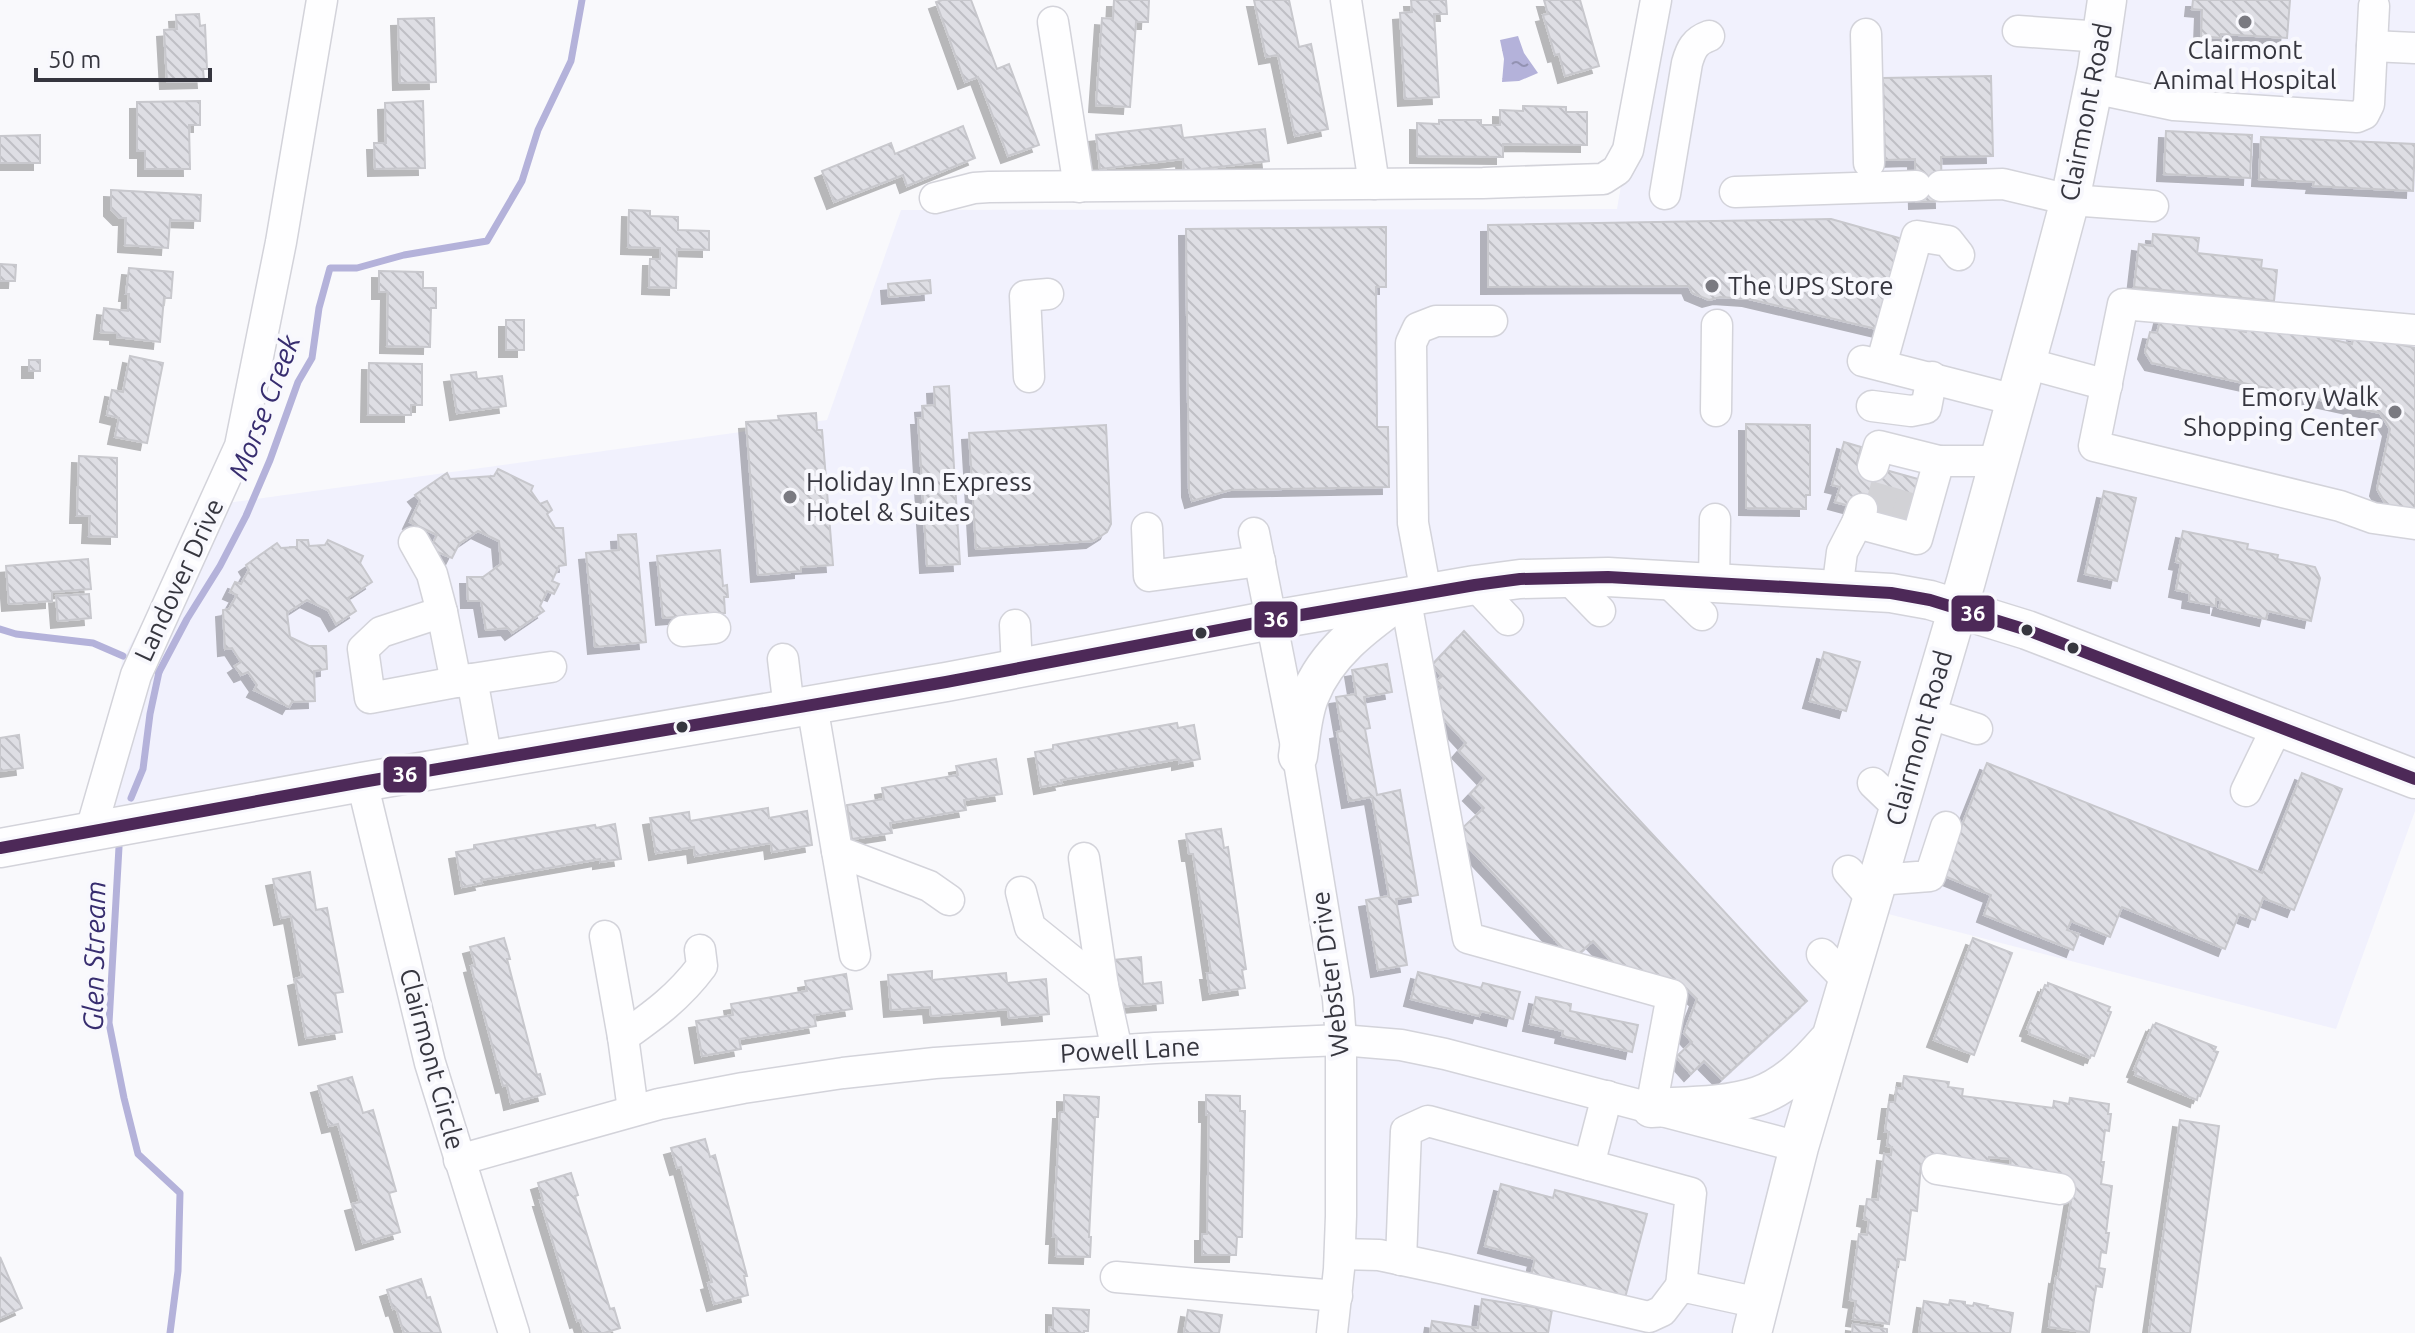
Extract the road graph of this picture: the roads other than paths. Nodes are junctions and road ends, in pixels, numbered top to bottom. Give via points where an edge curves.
1 (322, 0) edge
2 (1346, 0) edge
3 (1656, 0) edge
4 (2374, 6) dead end
5 (2104, 18) edge
6 (1053, 22) dead end
7 (2018, 31) dead end
8 (1866, 34) dead end
9 (1709, 36) dead end
10 (2372, 46) junction
11 (2415, 48) edge
12 (2093, 88) junction
13 (1869, 163) dead end
14 (1374, 184) junction
15 (1079, 187) junction
16 (1735, 192) dead end
17 (1665, 194) dead end
18 (935, 198) dead end
19 (2070, 200) junction
20 (2153, 206) dead end
21 (1959, 255) dead end
22 (1048, 294) dead end
23 (1492, 321) dead end
24 (1717, 325) dead end
25 (2415, 330) edge
26 (2026, 363) junction
27 (1029, 377) dead end
28 (1932, 377) junction
29 (2107, 385) junction
30 (2015, 400) junction
31 (1872, 406) dead end
32 (1716, 411) dead end
33 (1998, 461) junction
34 (1715, 519) dead end
35 (2415, 524) edge
36 (1147, 528) dead end
37 (414, 542) dead end
38 (1566, 576) junction
39 (1475, 585) junction
40 (1837, 591) junction
41 (1415, 594) junction
42 (1708, 600) junction
43 (1957, 608) junction
44 (1600, 611) dead end
45 (442, 612) junction
46 (1272, 620) junction
47 (1508, 620) dead end
48 (1015, 625) dead end
49 (715, 628) dead end
50 (683, 631) dead end
51 (783, 659) dead end
52 (551, 667) dead end
53 (1017, 668) junction
54 (464, 681) junction
55 (800, 707) junction
56 (1927, 713) junction
57 (2278, 725) junction
58 (1977, 729) dead end
59 (1298, 756) junction
60 (487, 761) junction
61 (2415, 779) edge
62 (362, 782) junction
63 (2246, 791) dead end
64 (1946, 827) dead end
65 (91, 830) junction
66 (0, 848) edge
67 (837, 851) junction
68 (1084, 858) dead end
69 (1866, 883) junction
70 (1021, 892) dead end
71 (949, 900) dead end
72 (605, 936) dead end
73 (700, 950) dead end
74 (1822, 954) dead end
75 (855, 955) dead end
76 (1848, 981) junction
77 (1103, 986) junction
78 (623, 1037) junction
79 (1832, 1037) junction
80 (1341, 1040) junction
81 (1117, 1050) junction
82 (1607, 1096) junction
83 (1651, 1108) junction
84 (633, 1110) junction
85 (1799, 1147) junction
86 (459, 1160) junction
87 (1589, 1165) junction
88 (1937, 1169) dead end
89 (2060, 1189) dead end
90 (1340, 1254) junction
91 (1401, 1260) junction
92 (1116, 1277) dead end
93 (1681, 1286) junction
94 (1337, 1296) junction
95 (1756, 1318) edge
96 (514, 1333) edge
97 (1332, 1333) edge

1 - 65 street, Landover Drive via 240,446 136,675
2 - 14 street
3 - 14 street via 1628,150 1612,175
4 - 10 street
5 - 7 street
5 - 12 main road, Clairmont Road
6 - 15 street
8 - 13 street
9 - 17 street via 1691,49 1687,63
10 - 11 street
10 - 12 street via 2368,108 2357,117 2174,105
12 - 19 main road, Clairmont Road
14 - 15 street
15 - 18 street via 974,188
16 - 19 street via 2003,184
19 - 20 street
19 - 26 main road, Clairmont Road
21 - 28 street via 1948,241 1917,236 1871,363
22 - 27 street via 1025,296
23 - 41 street via 1436,321 1418,328 1411,343
24 - 32 street
25 - 29 street via 2123,304
26 - 29 street
26 - 30 main road, Clairmont Road
28 - 30 street
28 - 31 street via 1926,408
29 - 35 street via 2094,446 2373,518
30 - 33 main road, Clairmont Road
33 - 40 street via 1907,464 1917,539 1882,522 1842,552
33 - 43 main road, Clairmont Road
34 - 42 street
36 - 46 street, Webster Drive via 1149,576 1257,547
37 - 45 street via 432,574
38 - 39 main road
38 - 42 main road via 1666,580
38 - 44 street
39 - 41 main road
39 - 47 street
40 - 42 main road
40 - 43 main road via 1920,597
41 - 46 main road
41 - 59 main road via 1364,625 1323,670 1303,718
41 - 83 street via 1468,938 1672,995
43 - 56 main road, Clairmont Road
43 - 57 main road
45 - 54 street
45 - 54 street via 381,632 363,649 370,698
46 - 53 main road
46 - 59 street, Webster Drive
48 - 53 street
49 - 50 street
51 - 55 street
52 - 54 street
53 - 55 main road
54 - 60 street
55 - 60 main road via 707,712
55 - 67 street
56 - 58 street
56 - 69 main road, Clairmont Road via 1886,795
57 - 61 main road
57 - 63 street
59 - 80 street, Webster Drive
60 - 62 main road
62 - 65 main road
62 - 86 street, Clairmont Circle
64 - 69 street via 1930,876
65 - 66 main road
67 - 71 street via 929,886
67 - 75 street
68 - 77 street
69 - 76 main road, Clairmont Road
70 - 77 street via 1030,927
72 - 78 street
73 - 78 street via 702,966 684,990
74 - 76 street
76 - 79 main road, Clairmont Road
77 - 81 street
78 - 84 street
79 - 83 main road via 1795,1075 1757,1096
79 - 85 main road, Clairmont Road
80 - 81 street, Powell Lane
80 - 82 street, Powell Lane via 1423,1049
80 - 90 street, Webster Drive
81 - 84 street, Powell Lane via 843,1073
82 - 83 street, Powell Lane
82 - 87 street
83 - 85 street, Powell Lane
84 - 86 street, Powell Lane
85 - 95 main road, Clairmont Road
86 - 96 street, Clairmont Circle
87 - 91 street via 1428,1121 1406,1131
87 - 93 street via 1691,1193
88 - 89 street
90 - 91 street
90 - 94 street, Webster Drive
91 - 93 street via 1649,1317 1662,1311
92 - 94 street
93 - 95 street
94 - 97 street, Webster Drive

